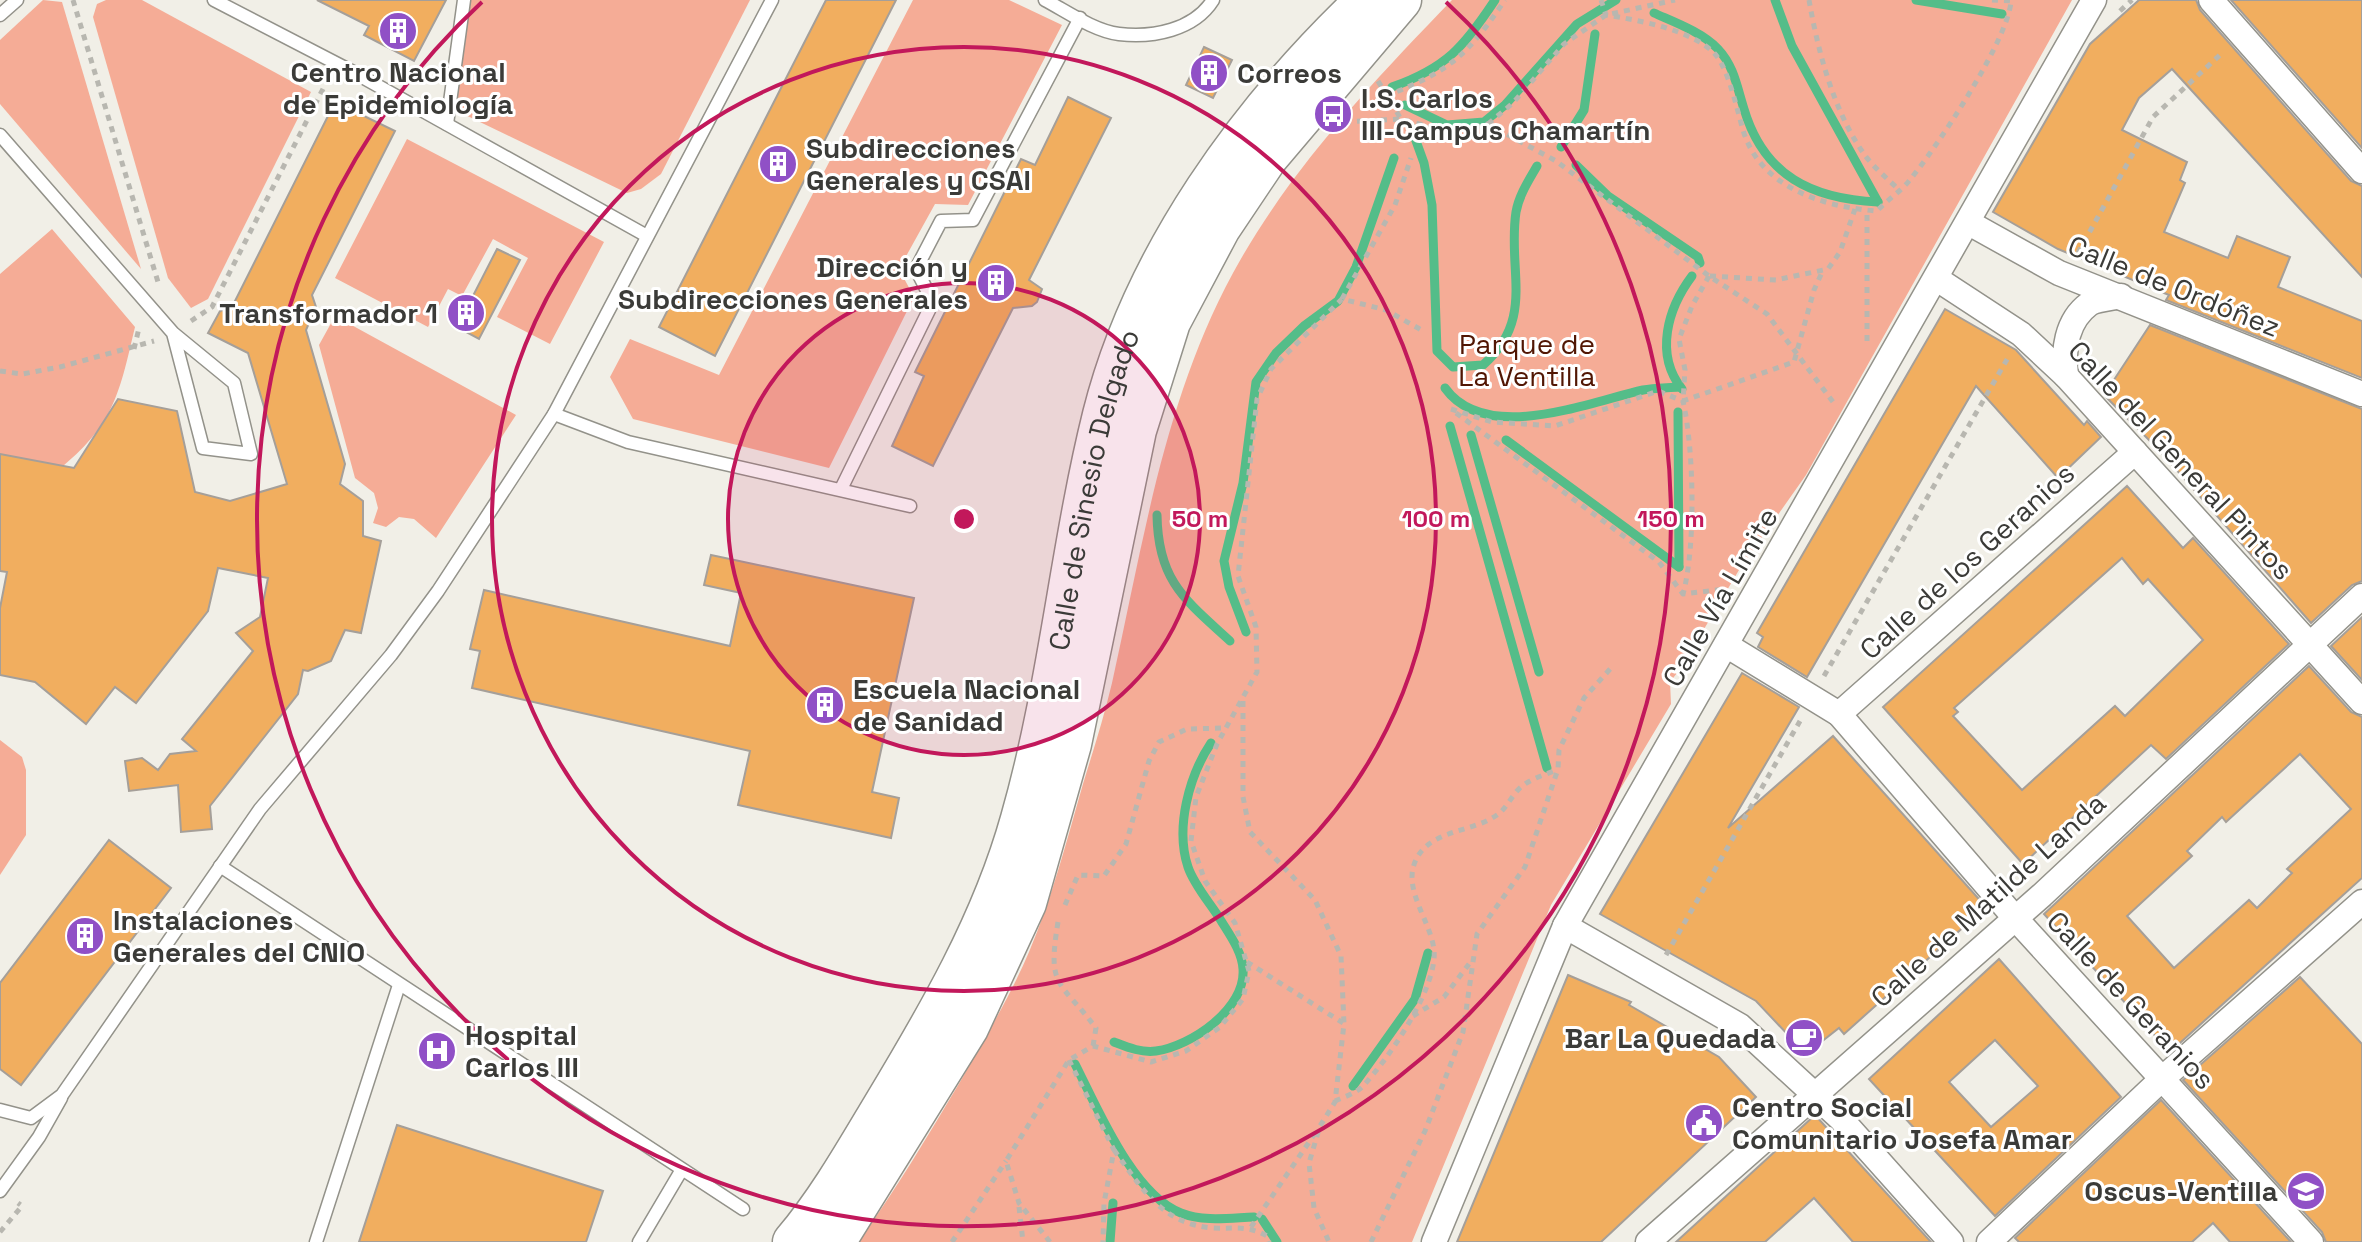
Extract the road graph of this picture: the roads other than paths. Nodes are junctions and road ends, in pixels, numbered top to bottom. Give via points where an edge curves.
1 (17, 0) edge
2 (214, 0) edge
3 (464, 0) edge
4 (772, 0) edge
5 (1045, 0) edge
6 (1213, 0) edge
7 (1366, 0) edge
8 (1401, 0) edge
9 (2094, 0) edge
10 (2211, 0) edge
11 (0, 15) edge
12 (1080, 18) junction
13 (1356, 49) junction
14 (447, 124) junction
15 (0, 135) edge
16 (2362, 171) edge
17 (1969, 223) junction
18 (647, 236) junction
19 (1937, 279) junction
20 (2121, 296) junction
21 (173, 333) junction
22 (2066, 376) junction
23 (2362, 394) edge
24 (554, 414) junction
25 (2135, 452) junction
26 (841, 489) junction
27 (910, 506) dead end
28 (2362, 596) edge
29 (2308, 643) junction
30 (1726, 645) junction
31 (2362, 702) edge
32 (1839, 714) junction
33 (220, 866) junction
34 (2362, 902) edge
35 (2015, 918) junction
36 (1565, 926) junction
37 (399, 985) junction
38 (2163, 1078) junction
39 (62, 1095) junction
40 (1816, 1095) junction
41 (0, 1110) edge
42 (681, 1171) junction
43 (0, 1191) edge
44 (743, 1209) dead end
45 (316, 1242) edge
46 (639, 1242) edge
47 (793, 1242) edge
48 (835, 1242) edge
49 (1434, 1242) edge
50 (1648, 1242) edge
51 (1951, 1242) edge
52 (1989, 1242) edge
53 (2311, 1242) edge

1 - 11 lane
2 - 14 lane
3 - 14 lane
4 - 18 lane
5 - 12 lane
6 - 12 lane via 1205,12 1166,33 1116,34
7 - 13 main road
8 - 13 main road
9 - 17 street, Calle Vía Límite
10 - 16 street
12 - 26 lane via 973,220 941,221 916,269 933,302
13 - 47 main road, Calle de Sinesio Delgado via 1252,125 1203,196 1143,303 1104,411 1041,736 1021,820 996,892 940,1013 859,1147
13 - 48 main road, Calle de Sinesio Delgado via 1267,158 1220,228 1170,322 1136,430 1071,744 1026,903 968,1028
14 - 18 lane
15 - 21 lane
17 - 19 street, Calle Vía Límite
17 - 20 street, Calle de Ordóñez via 2059,273
18 - 24 lane
19 - 22 street, Calle del General Pintos via 2021,334
19 - 30 street, Calle Vía Límite
20 - 22 street via 2090,303 2073,323 2063,349
20 - 23 street, Calle de Ordóñez
21 - 21 lane via 203,448 251,454 234,383
22 - 25 street, Calle del General Pintos
24 - 26 lane via 628,442
24 - 33 lane via 391,655 260,809
25 - 29 street, Calle del General Pintos
25 - 32 street, Calle de los Geranios
26 - 27 lane
28 - 29 street, Calle de Matilde Landa
29 - 31 street, Calle del General Pintos
29 - 35 street, Calle de Matilde Landa
30 - 32 street, Calle de Geranios
30 - 36 street, Calle Vía Límite
32 - 35 street, Calle de Geranios
33 - 37 lane
33 - 39 lane
34 - 38 street
35 - 38 street, Calle de Geranios
35 - 40 street, Calle de Matilde Landa
36 - 40 street via 1740,1026
36 - 49 street, Calle Vía Límite
37 - 42 lane
37 - 45 lane
38 - 52 street
38 - 53 street, Calle de Geranios
39 - 41 lane via 31,1118
39 - 43 lane
40 - 50 street, Calle de Matilde Landa
40 - 51 street
42 - 44 lane
42 - 46 lane

